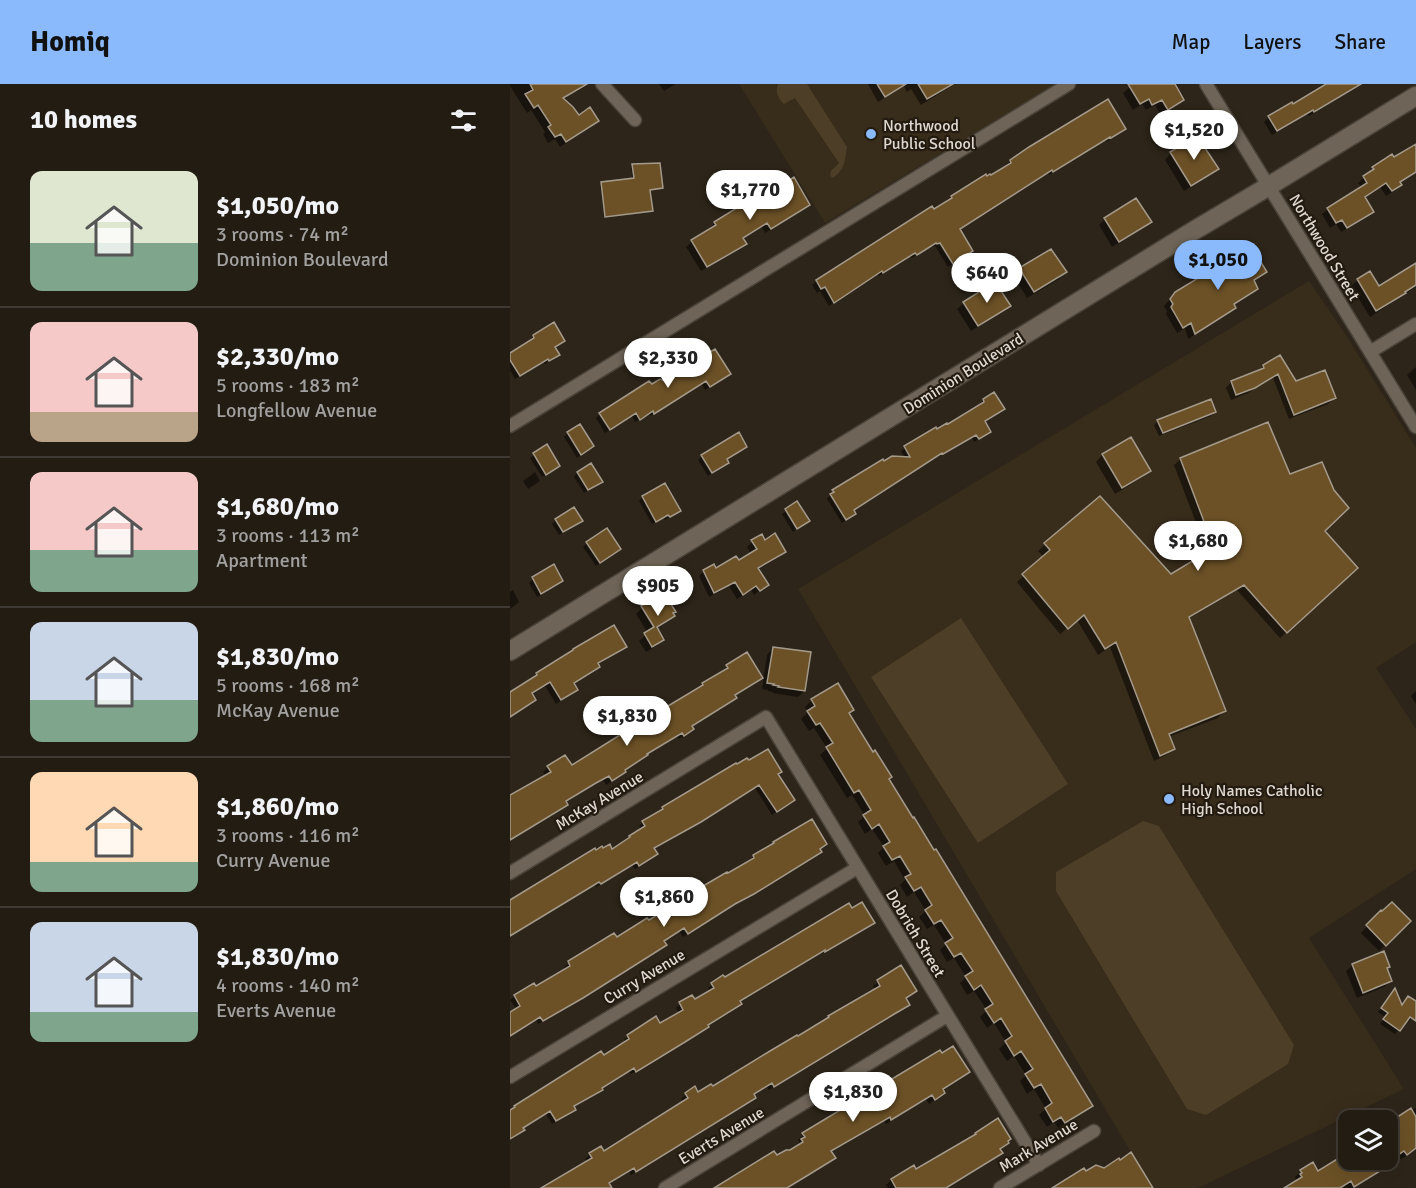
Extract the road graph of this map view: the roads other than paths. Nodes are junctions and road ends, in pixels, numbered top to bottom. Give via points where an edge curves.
1 (602, 84) edge
2 (1069, 84) edge
3 (1206, 84) edge
4 (1416, 96) edge
5 (635, 120) dead end
6 (1269, 186) junction
7 (1416, 324) edge
8 (1370, 352) junction
9 (510, 426) edge
10 (1416, 427) edge
11 (510, 651) edge
12 (766, 717) joint
13 (857, 868) junction
14 (510, 873) edge
15 (947, 1016) junction
16 (510, 1077) edge
17 (1094, 1131) dead end
18 (1039, 1165) junction
19 (665, 1188) edge
20 (1000, 1188) edge

1 - 5 street
2 - 9 street
3 - 6 street, Northwood Street
4 - 6 street, Dominion Boulevard
6 - 8 street, Northwood Street
6 - 11 street, Dominion Boulevard
7 - 8 street
8 - 10 street, Northwood Street
12 - 13 street, Dobrich Street
12 - 14 street, McKay Avenue
13 - 15 street, Dobrich Street
13 - 16 street, Curry Avenue
15 - 18 street, Dobrich Street
15 - 19 street, Everts Avenue
17 - 18 street, Mark Avenue
18 - 20 street, Mark Avenue

